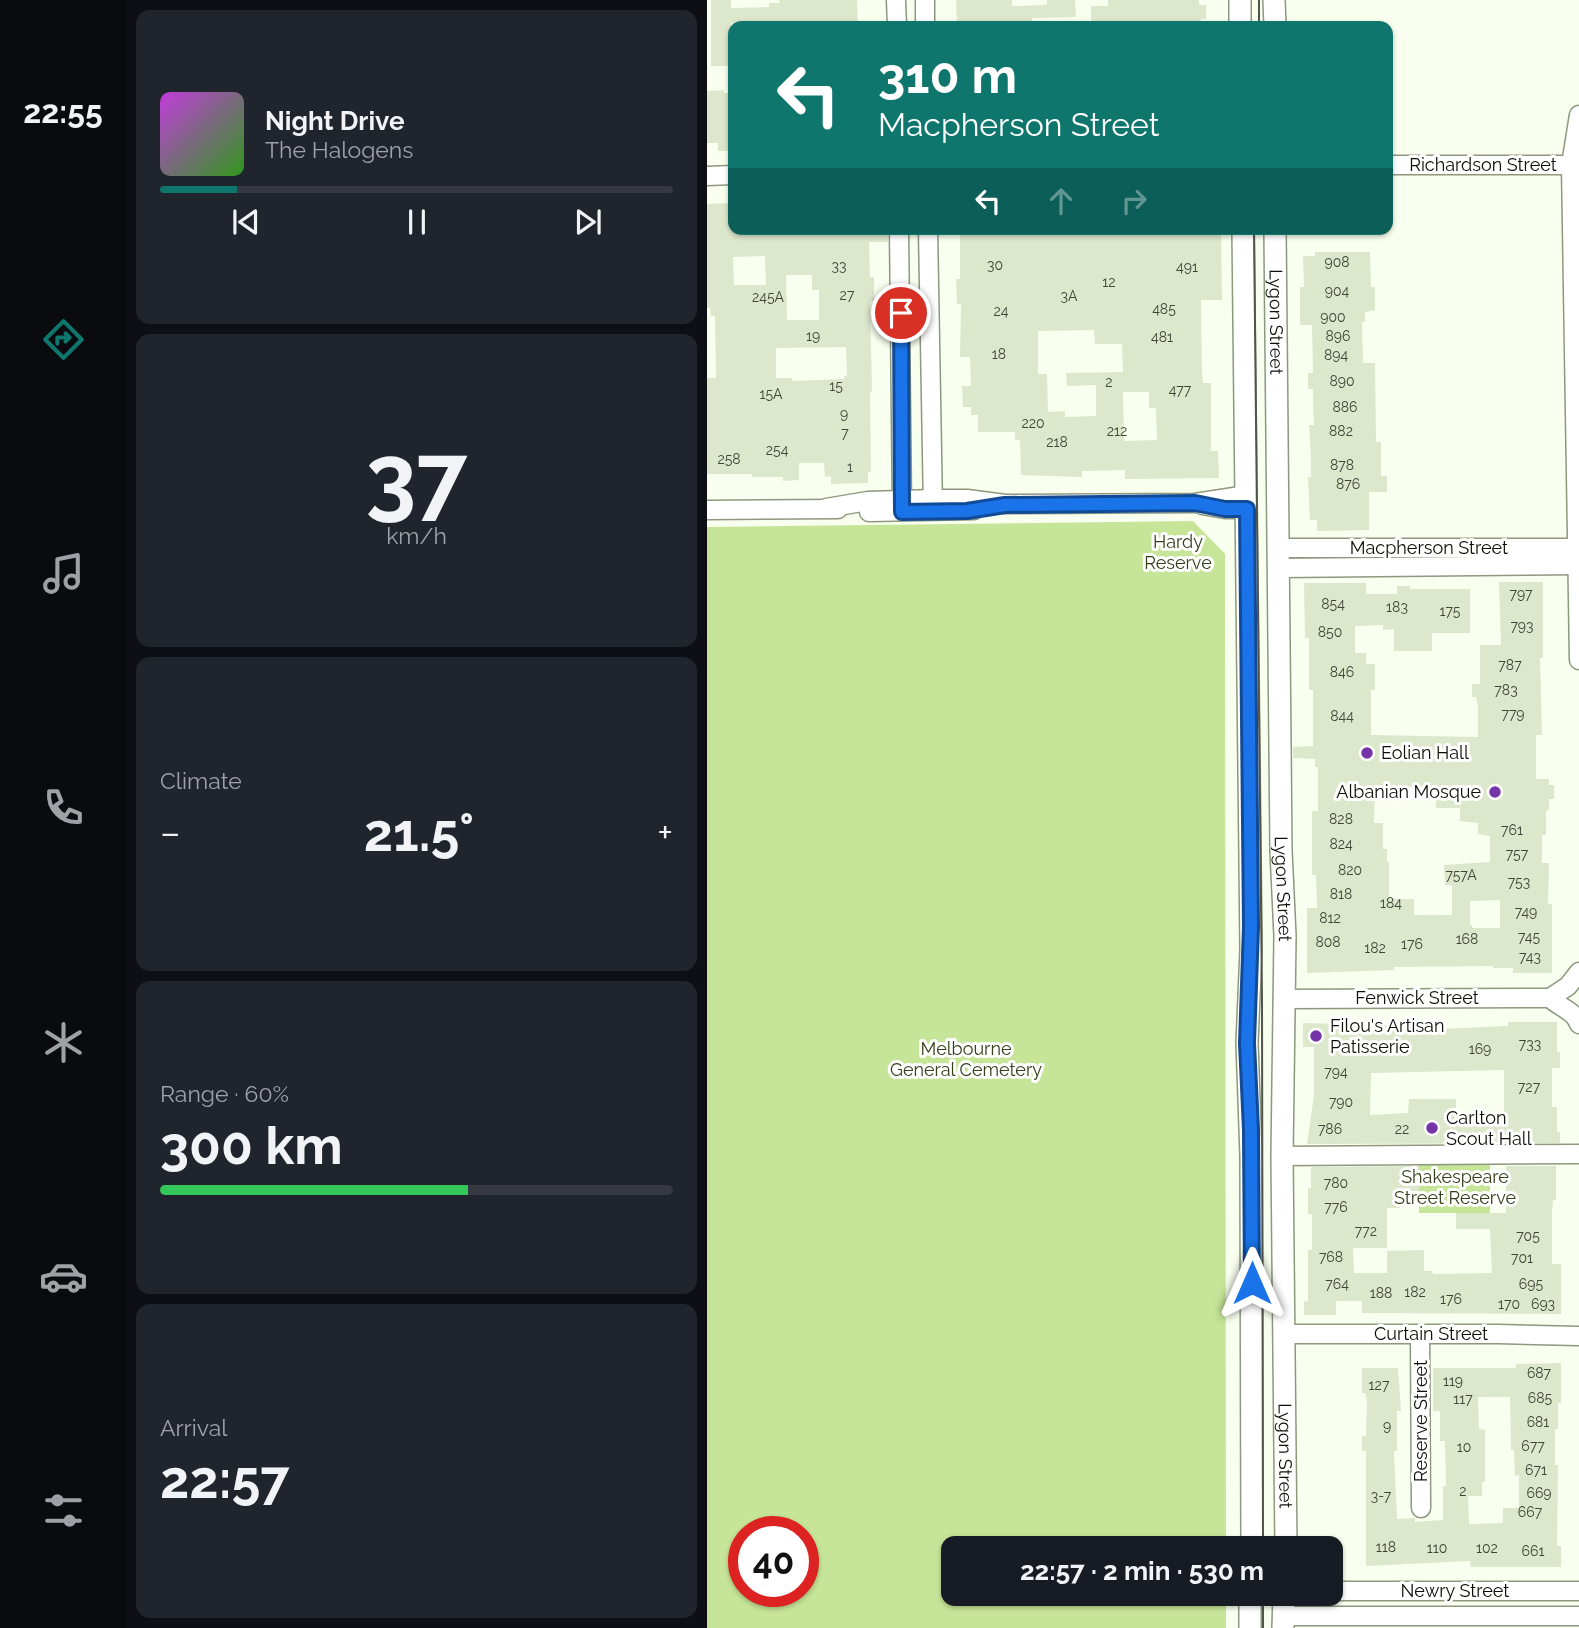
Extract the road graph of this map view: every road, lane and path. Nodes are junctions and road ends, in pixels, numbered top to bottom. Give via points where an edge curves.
1 (896, 0) edge
2 (925, 0) edge
3 (1240, 0) edge
4 (1273, 0) edge
5 (897, 21) edge
6 (925, 21) edge
7 (1240, 21) edge
8 (1275, 21) edge
9 (1579, 115) edge
10 (1575, 165) edge
11 (1393, 166) edge
12 (707, 176) edge
13 (728, 176) edge
14 (899, 235) edge
15 (928, 235) edge
16 (1243, 235) edge
17 (1275, 235) edge
18 (1576, 361) edge
19 (1279, 501) junction
20 (1247, 502) junction
21 (933, 505) junction
22 (902, 506) junction
23 (707, 510) edge
24 (1424, 548) junction
25 (1578, 557) edge
26 (1248, 558) junction
27 (1280, 558) junction
28 (1424, 567) junction
29 (1579, 660) edge
30 (1579, 971) edge
31 (1550, 998) junction
32 (1248, 999) junction
33 (1283, 999) junction
34 (1579, 1024) edge
35 (1579, 1154) edge
36 (1251, 1156) junction
37 (1282, 1156) junction
38 (1283, 1334) junction
39 (1420, 1334) junction
40 (1252, 1335) junction
41 (1579, 1336) edge
42 (1421, 1508) dead end
43 (1251, 1536) edge
44 (1286, 1536) edge
45 (1343, 1591) edge
46 (1579, 1591) edge
47 (1250, 1613) edge
48 (1579, 1616) edge
49 (1283, 1622) edge

1 - 5 street
2 - 6 street
3 - 7 street
4 - 8 street
9 - 10 street
10 - 11 street, Richardson Street
10 - 18 street
12 - 13 street
14 - 22 street
15 - 21 street
16 - 20 street, Lygon Street
17 - 19 street, Lygon Street
18 - 25 street
19 - 20 street
19 - 27 street, Lygon Street
20 - 21 street via 1005,505 967,511
20 - 26 street, Lygon Street
21 - 22 street
22 - 23 street
24 - 25 street, Macpherson Street
24 - 27 street, Macpherson Street
24 - 28 street
25 - 28 street, Macpherson Street
25 - 29 street
26 - 27 street
26 - 32 street, Lygon Street
27 - 28 street, Macpherson Street
27 - 33 street, Lygon Street
30 - 31 street
31 - 33 street, Fenwick Street
31 - 34 street via 1568,1009
32 - 33 street
32 - 36 street, Lygon Street
33 - 37 street, Lygon Street
35 - 37 street
36 - 37 street
36 - 40 street, Lygon Street
37 - 38 street, Lygon Street
38 - 39 street, Curtain Street
38 - 40 street
38 - 44 street, Lygon Street
39 - 41 street, Curtain Street
39 - 42 street, Reserve Street
40 - 43 street, Lygon Street
45 - 46 street, Newry Street
47 - 49 street
48 - 49 street, Newry Street

